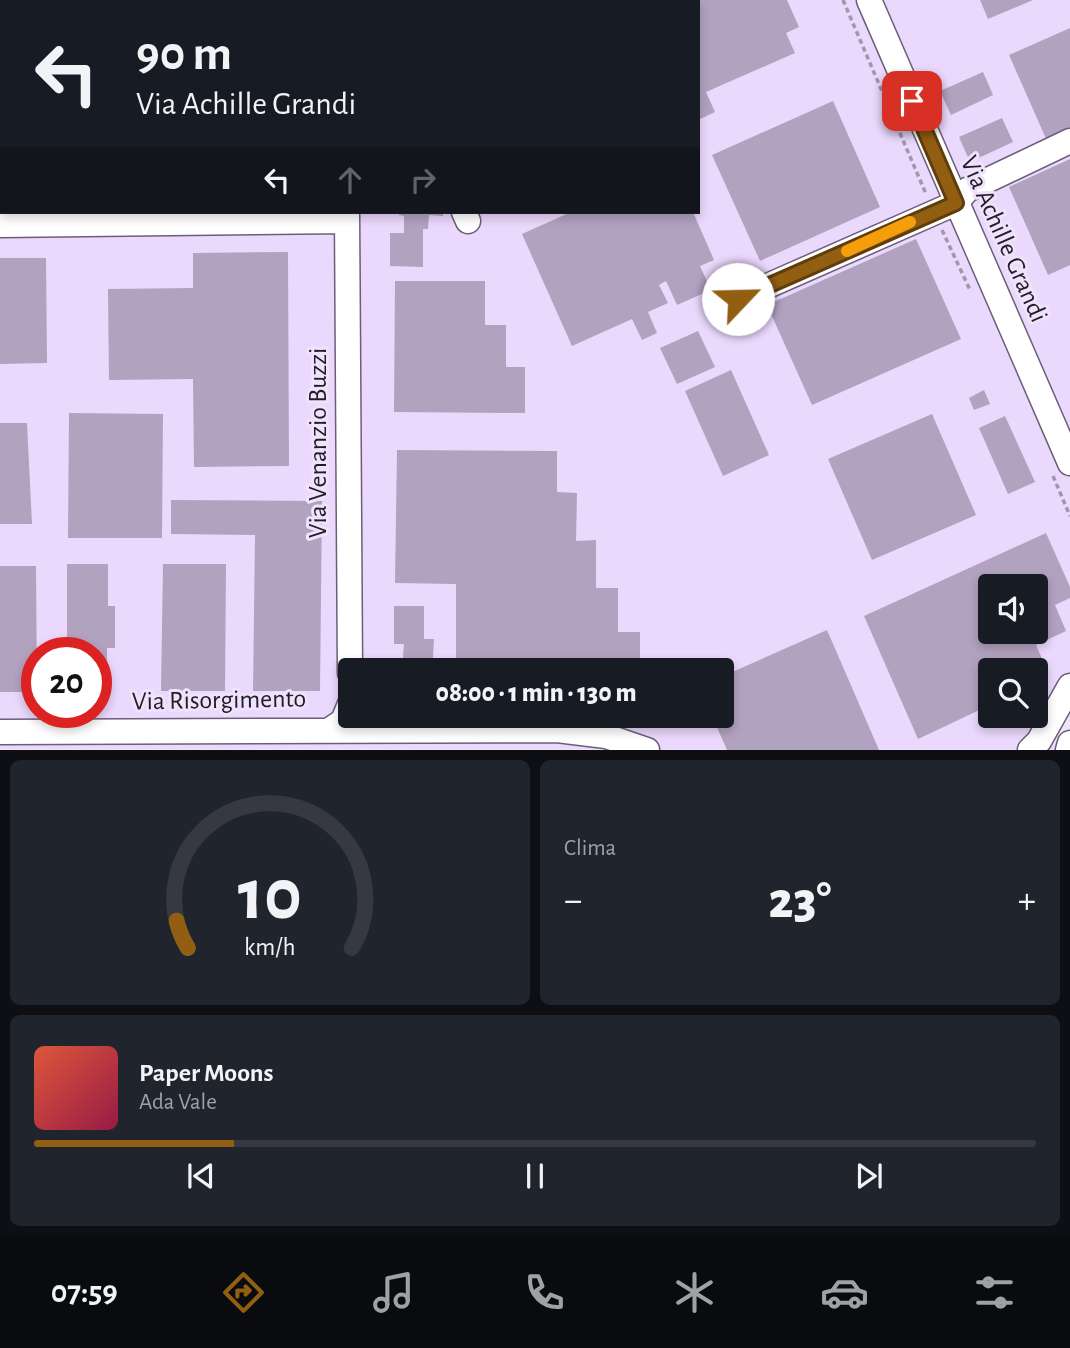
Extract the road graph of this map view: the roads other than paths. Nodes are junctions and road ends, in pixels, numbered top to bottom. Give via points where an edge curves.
1 (869, 0) edge
2 (1070, 141) edge
3 (945, 207) junction
4 (347, 216) edge
5 (54, 218) edge
6 (0, 225) edge
7 (738, 299) dead end
8 (1059, 464) edge
9 (350, 658) edge
10 (1070, 686) edge
11 (338, 724) edge
12 (331, 729) junction
13 (375, 731) junction
14 (0, 732) edge
15 (1070, 743) edge
16 (398, 750) edge
17 (647, 750) edge
18 (1030, 750) edge
19 (1068, 750) edge

1 - 3 street, Via Achille Grandi
2 - 3 street via 967,190
3 - 7 street
3 - 8 street, Via Achille Grandi
4 - 5 street
4 - 9 street, Via Venanzio Buzzi
5 - 6 street
10 - 18 street
11 - 12 street
12 - 13 street, Via Risorgimento
12 - 14 street, Via Risorgimento
13 - 16 street
13 - 17 street, Via Risorgimento via 557,730 606,736
15 - 19 street

